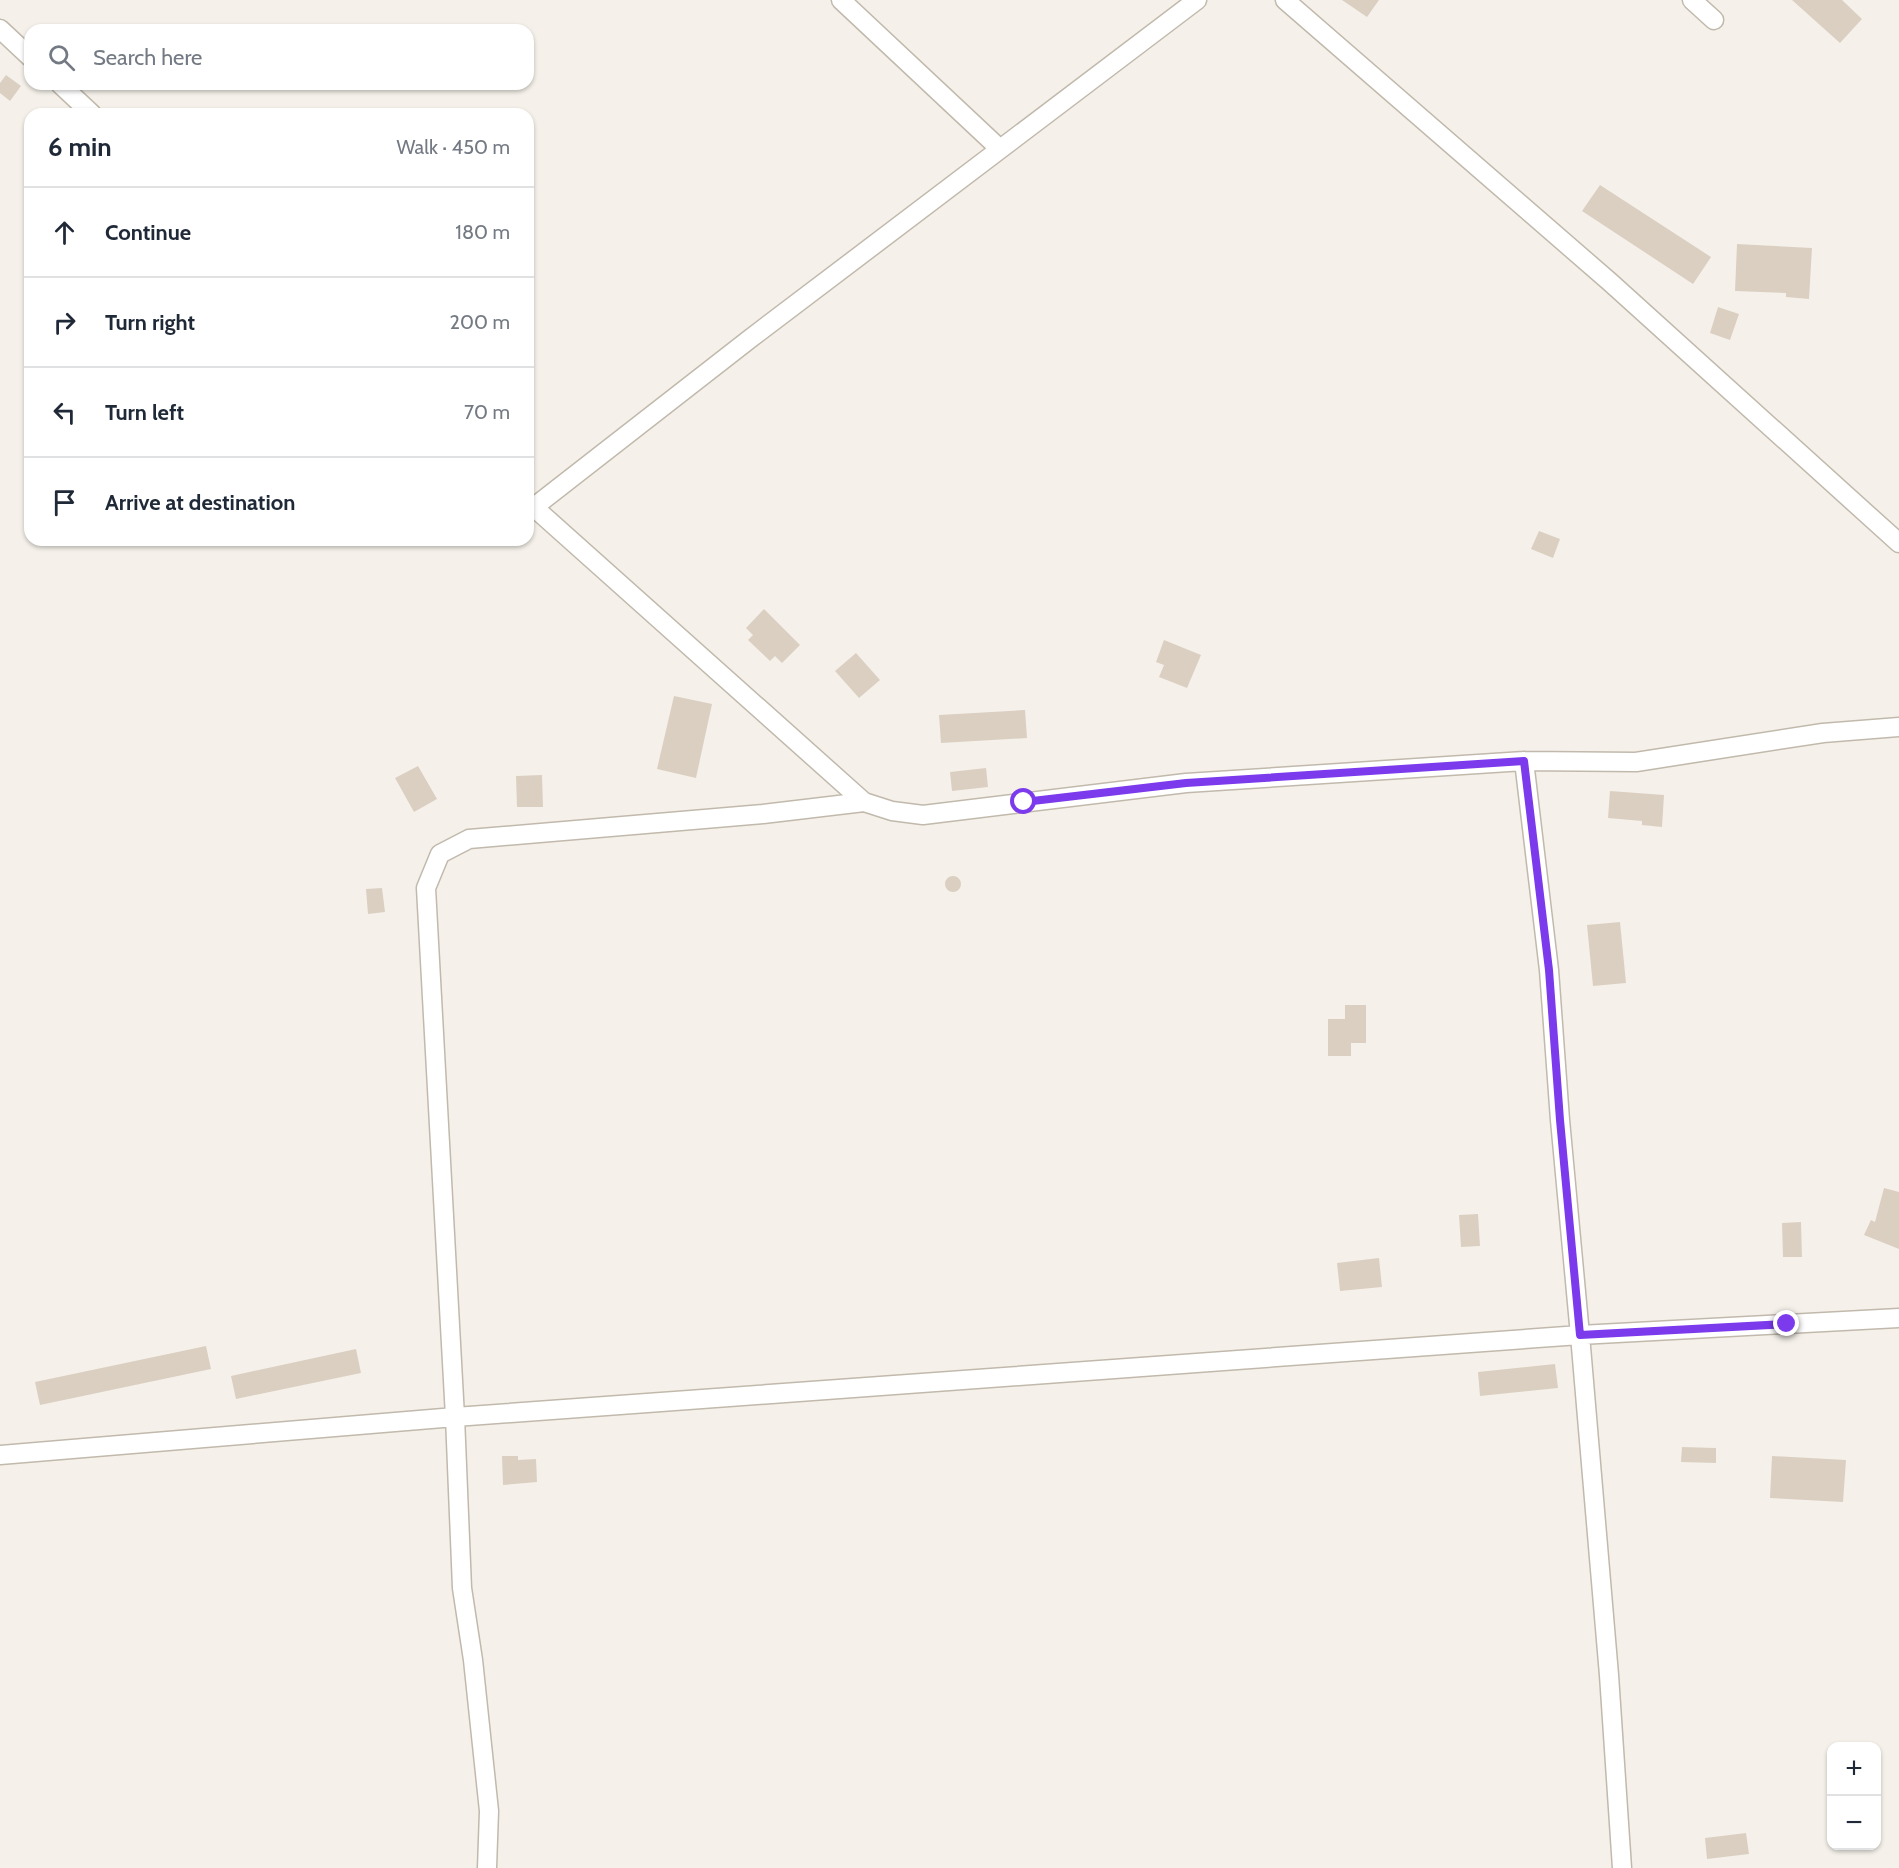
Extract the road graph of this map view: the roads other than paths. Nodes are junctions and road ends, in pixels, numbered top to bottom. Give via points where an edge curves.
1 (841, 0) edge
2 (1197, 0) edge
3 (1285, 0) edge
4 (1692, 0) edge
5 (1714, 20) dead end
6 (0, 29) edge
7 (24, 51) edge
8 (66, 90) edge
9 (86, 108) edge
10 (1000, 149) junction
11 (534, 503) edge
12 (534, 508) edge
13 (1899, 543) edge
14 (1899, 727) edge
15 (1524, 761) junction
16 (864, 802) junction
17 (1899, 1318) edge
18 (1580, 1335) junction
19 (455, 1417) junction
20 (0, 1455) edge
21 (487, 1868) edge
22 (1622, 1868) edge

1 - 10 street
2 - 10 street
3 - 13 street via 1610,282
4 - 5 street
6 - 7 street
8 - 9 street
10 - 11 street
12 - 16 street
14 - 15 street via 1823,734 1636,762
15 - 16 street via 1186,783 923,815
15 - 18 street via 1549,970
16 - 19 street via 469,838 440,854 426,888
17 - 18 street
18 - 19 street
18 - 22 street
19 - 20 street
19 - 21 street via 462,1588 489,1812

